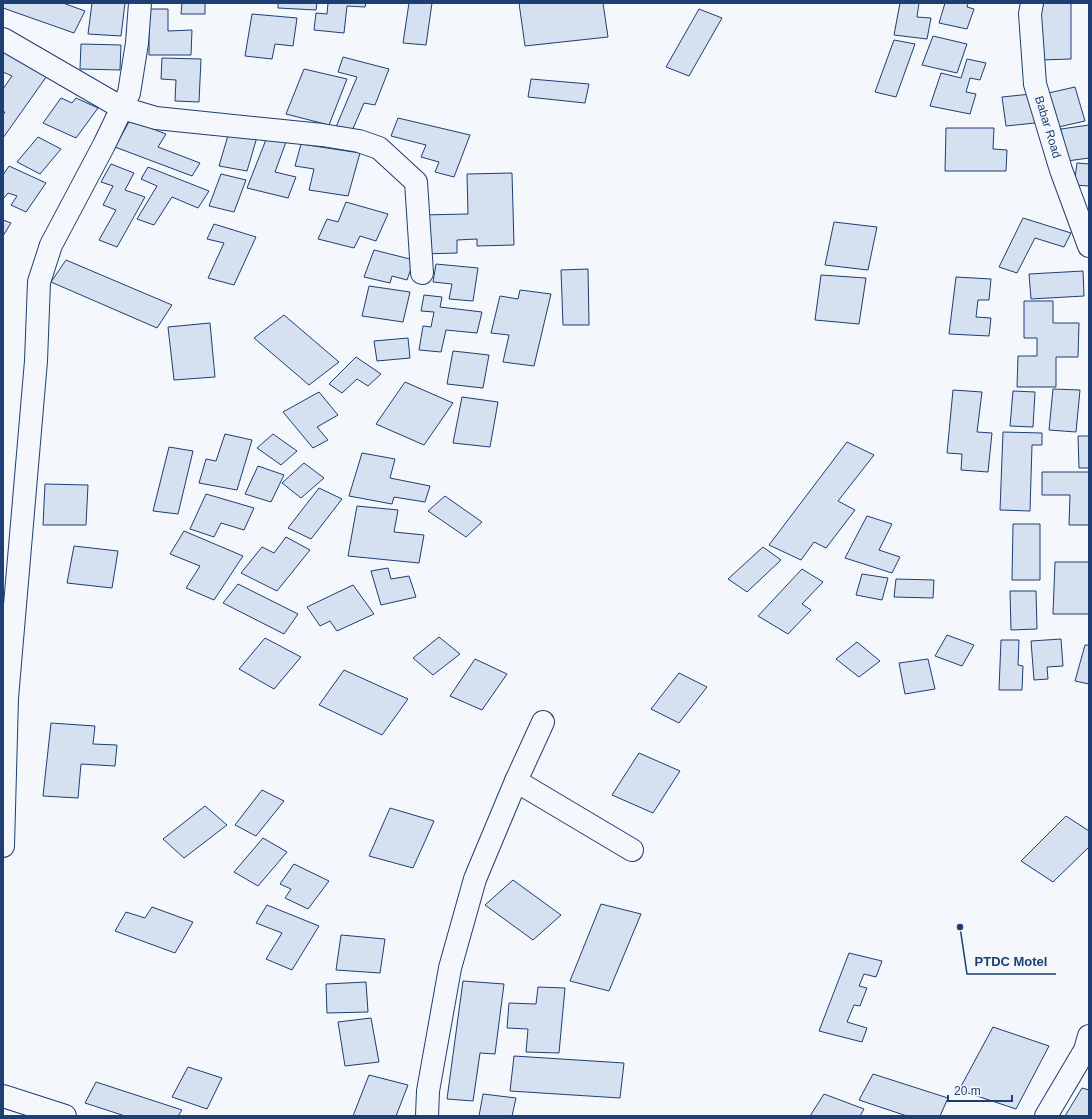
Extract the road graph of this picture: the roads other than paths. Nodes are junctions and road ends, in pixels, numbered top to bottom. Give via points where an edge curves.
1 (140, 3) edge
2 (1032, 3) edge
3 (3, 39) edge
4 (122, 108) junction
5 (1089, 246) edge
6 (422, 273) dead end
7 (543, 722) dead end
8 (516, 781) junction
9 (3, 846) edge
10 (632, 850) dead end
11 (1089, 1036) edge
12 (3, 1096) edge
13 (65, 1116) edge
14 (427, 1116) edge
15 (1046, 1116) edge

1 - 4 street via 129,93
2 - 5 street, Babar Road via 1030,14 1034,84 1061,170
3 - 4 street
4 - 6 street via 156,118 322,135 359,141 379,148 416,182
4 - 9 street via 51,245 39,282 36,369 7,698
7 - 8 street
8 - 10 street
8 - 14 street via 475,879 450,968 428,1091
11 - 15 street via 1085,1050
12 - 13 street

